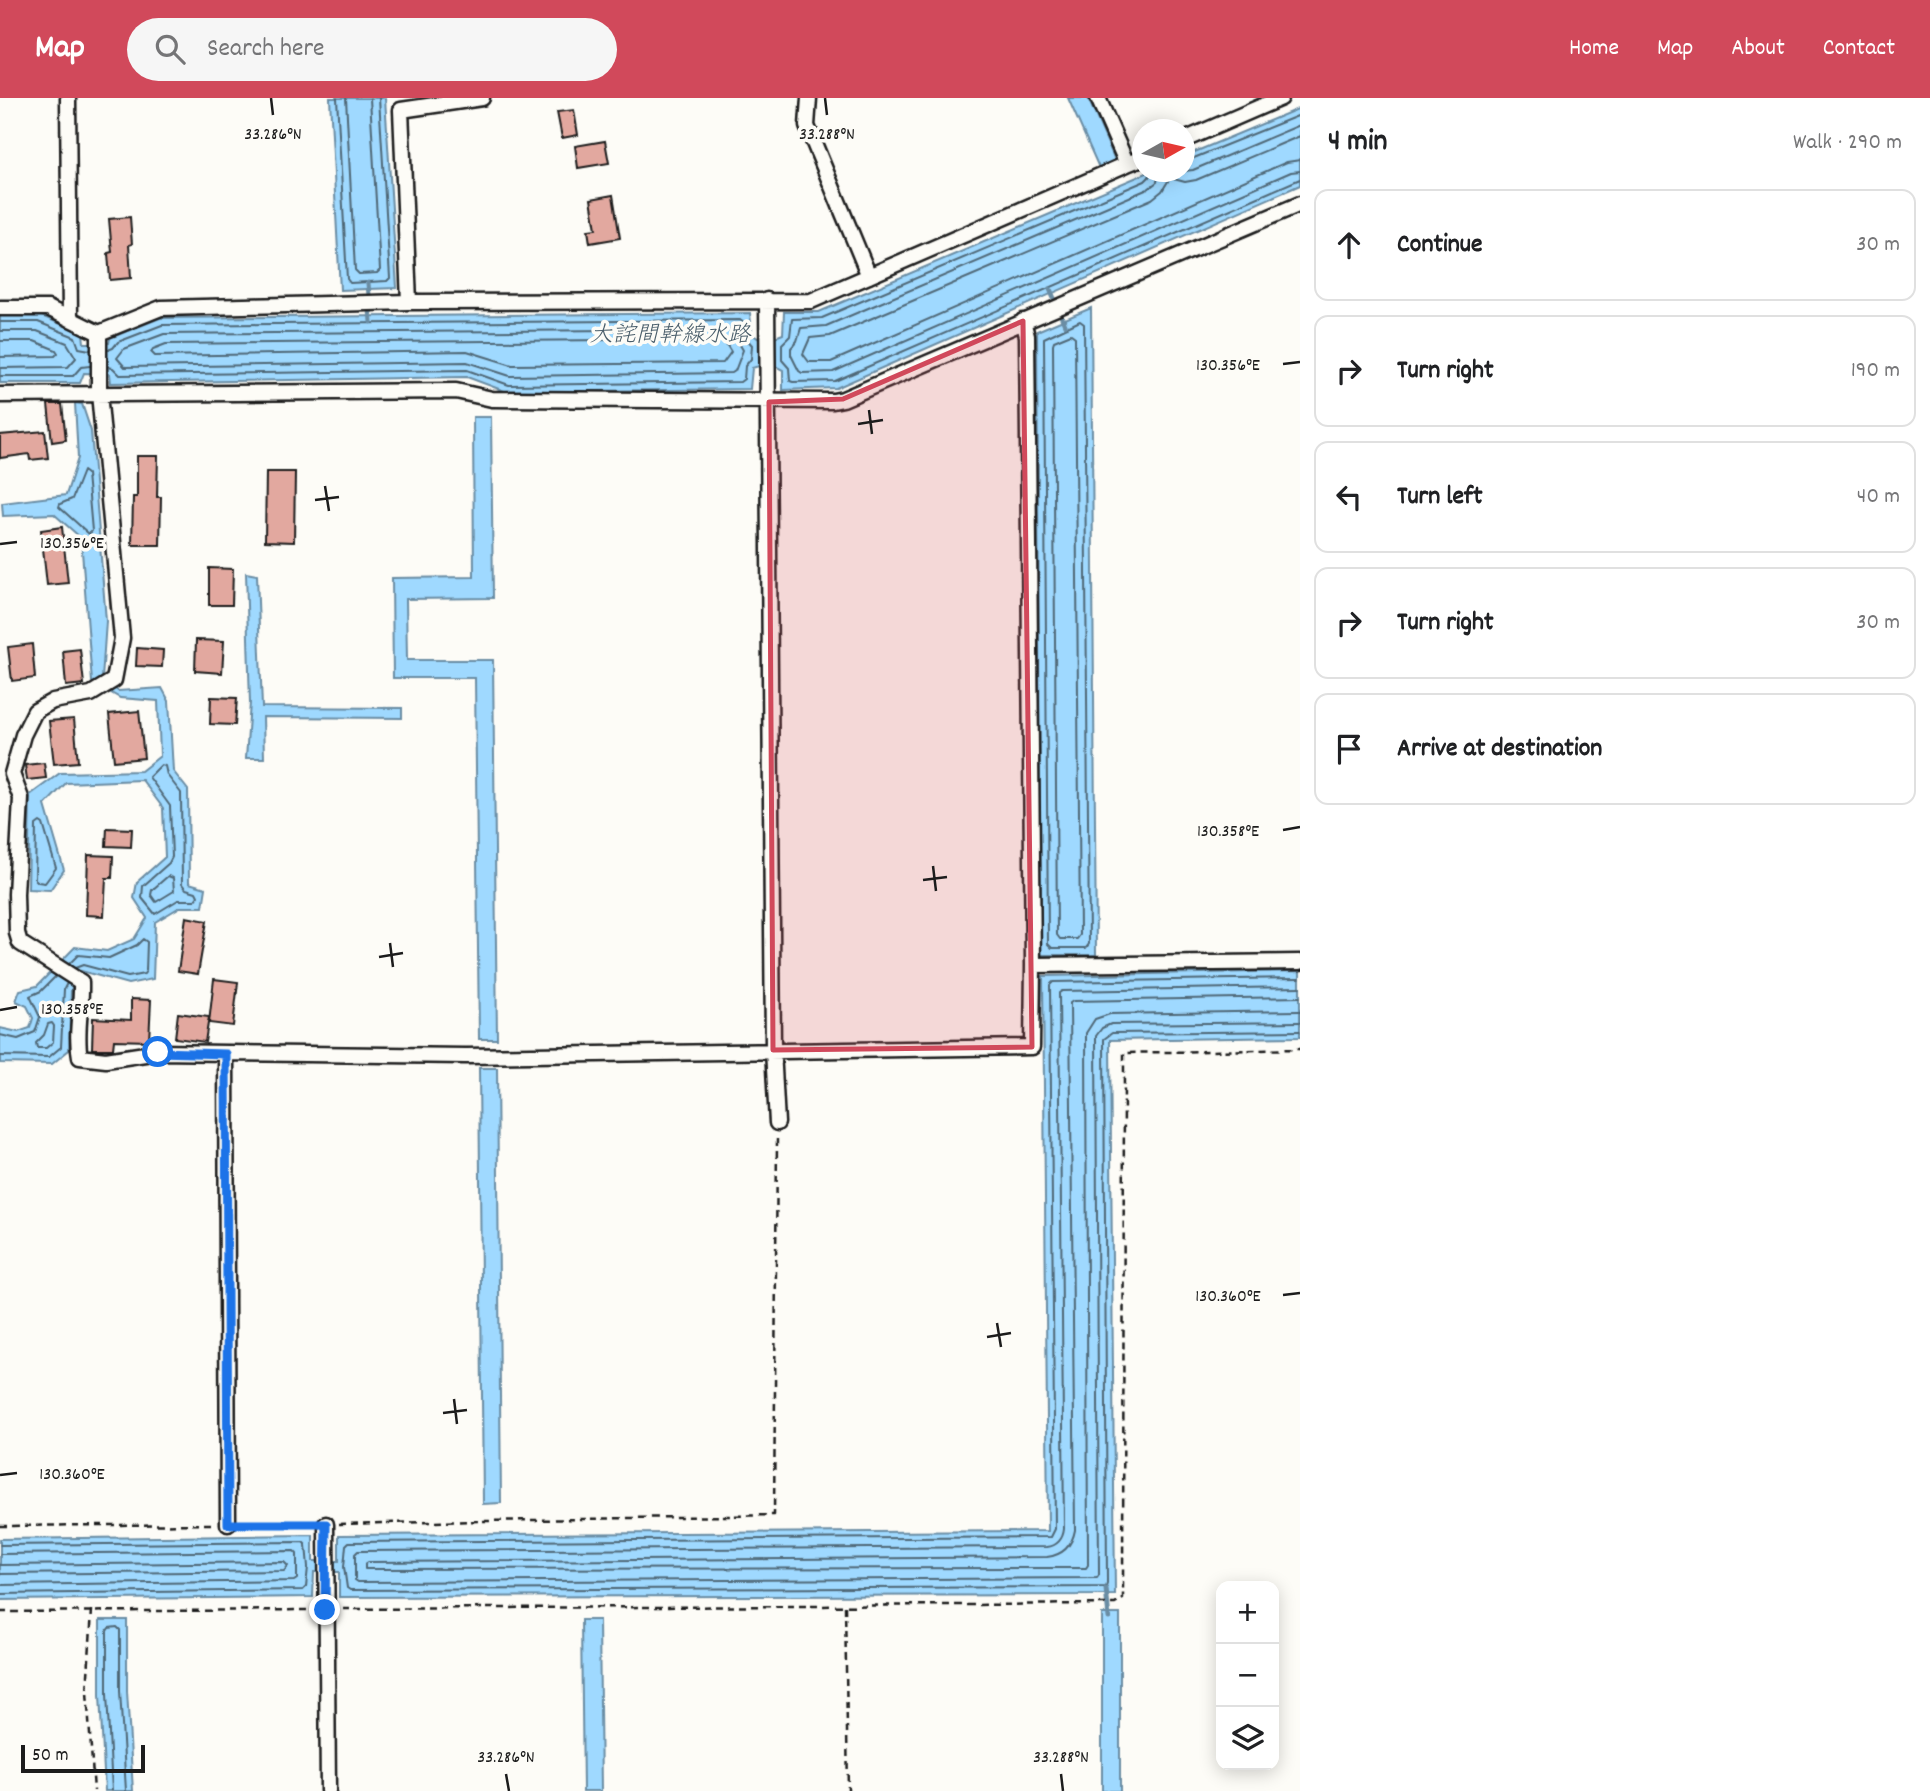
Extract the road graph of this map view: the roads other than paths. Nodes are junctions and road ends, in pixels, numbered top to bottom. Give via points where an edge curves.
1 (68, 98) edge
2 (482, 98) edge
3 (809, 98) edge
4 (1098, 98) edge
5 (1282, 98) edge
6 (401, 104) edge
7 (1195, 136) edge
8 (1132, 162) edge
9 (1127, 164) junction
10 (1300, 204) edge
11 (869, 276) junction
12 (767, 300) junction
13 (409, 302) junction
14 (0, 308) edge
15 (70, 319) junction
16 (1023, 321) junction
17 (99, 333) junction
18 (99, 386) junction
19 (0, 395) edge
20 (769, 402) junction
21 (6, 775) edge
22 (1300, 961) edge
23 (1033, 965) junction
24 (773, 1050) junction
25 (226, 1054) junction
26 (777, 1123) road end
27 (228, 1524) road end
28 (326, 1524) road end
29 (328, 1791) edge

1 - 15 street
2 - 6 street
3 - 11 street via 807,126
4 - 9 street
5 - 7 street
6 - 13 street
8 - 9 street
9 - 11 street
10 - 16 street
11 - 12 street via 811,301
12 - 13 street
12 - 20 street
13 - 17 street via 161,308
14 - 15 street via 48,309
15 - 17 street
16 - 20 street via 843,399
16 - 23 street via 1027,336
17 - 18 street
18 - 19 street
18 - 20 street via 456,391 492,399
18 - 21 street via 122,638 114,680 91,694 53,701 35,711
20 - 24 street
21 - 25 street via 21,798 17,933 20,943 81,982 80,1057 106,1060 158,1052
22 - 23 street
23 - 24 street via 1032,1047
24 - 25 street via 466,1056
24 - 26 street
25 - 27 street
28 - 29 street

